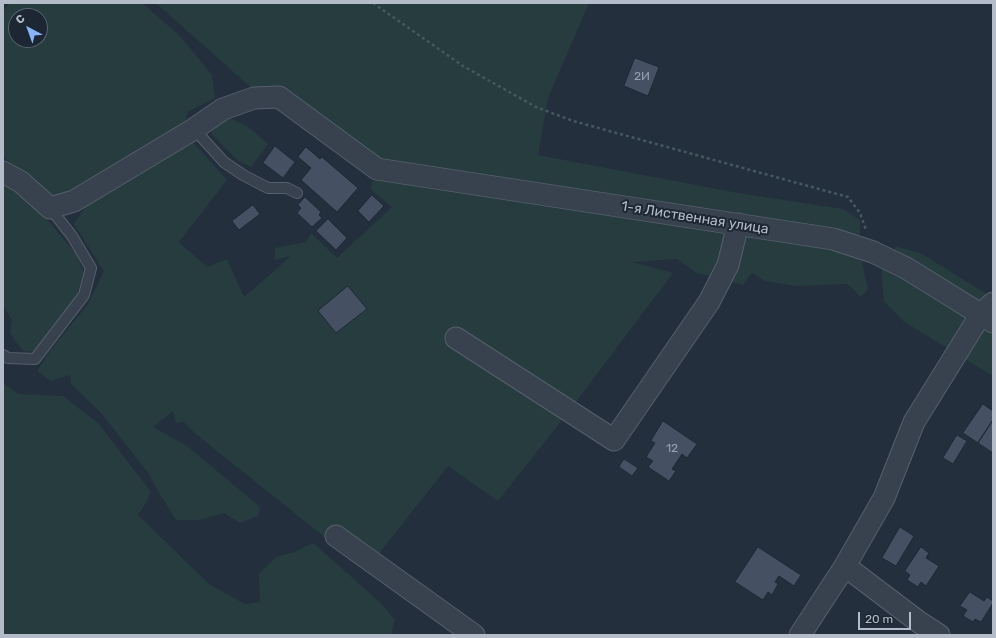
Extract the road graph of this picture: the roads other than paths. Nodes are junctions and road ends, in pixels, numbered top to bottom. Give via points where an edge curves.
1 (194, 129) junction
2 (3, 172) edge
3 (296, 193) dead end
4 (50, 208) junction
5 (738, 224) junction
6 (989, 313) edge
7 (456, 338) dead end
8 (3, 355) edge
9 (336, 536) dead end
10 (845, 566) junction
11 (474, 635) edge
12 (800, 635) edge
13 (939, 635) edge

1 - 3 lane via 224,162 243,175 268,188 287,188
1 - 4 street via 74,201
1 - 5 street, 1-я Лиственная улица via 223,109 254,98 279,97 377,169
2 - 4 street via 21,182
4 - 8 lane via 72,236 91,268 84,296 35,359 8,358
5 - 6 street, 1-я Лиственная улица via 833,239 873,252
5 - 7 street via 728,266 709,302 614,440
6 - 10 street via 914,422 884,498
9 - 11 street
10 - 12 street
10 - 13 street

